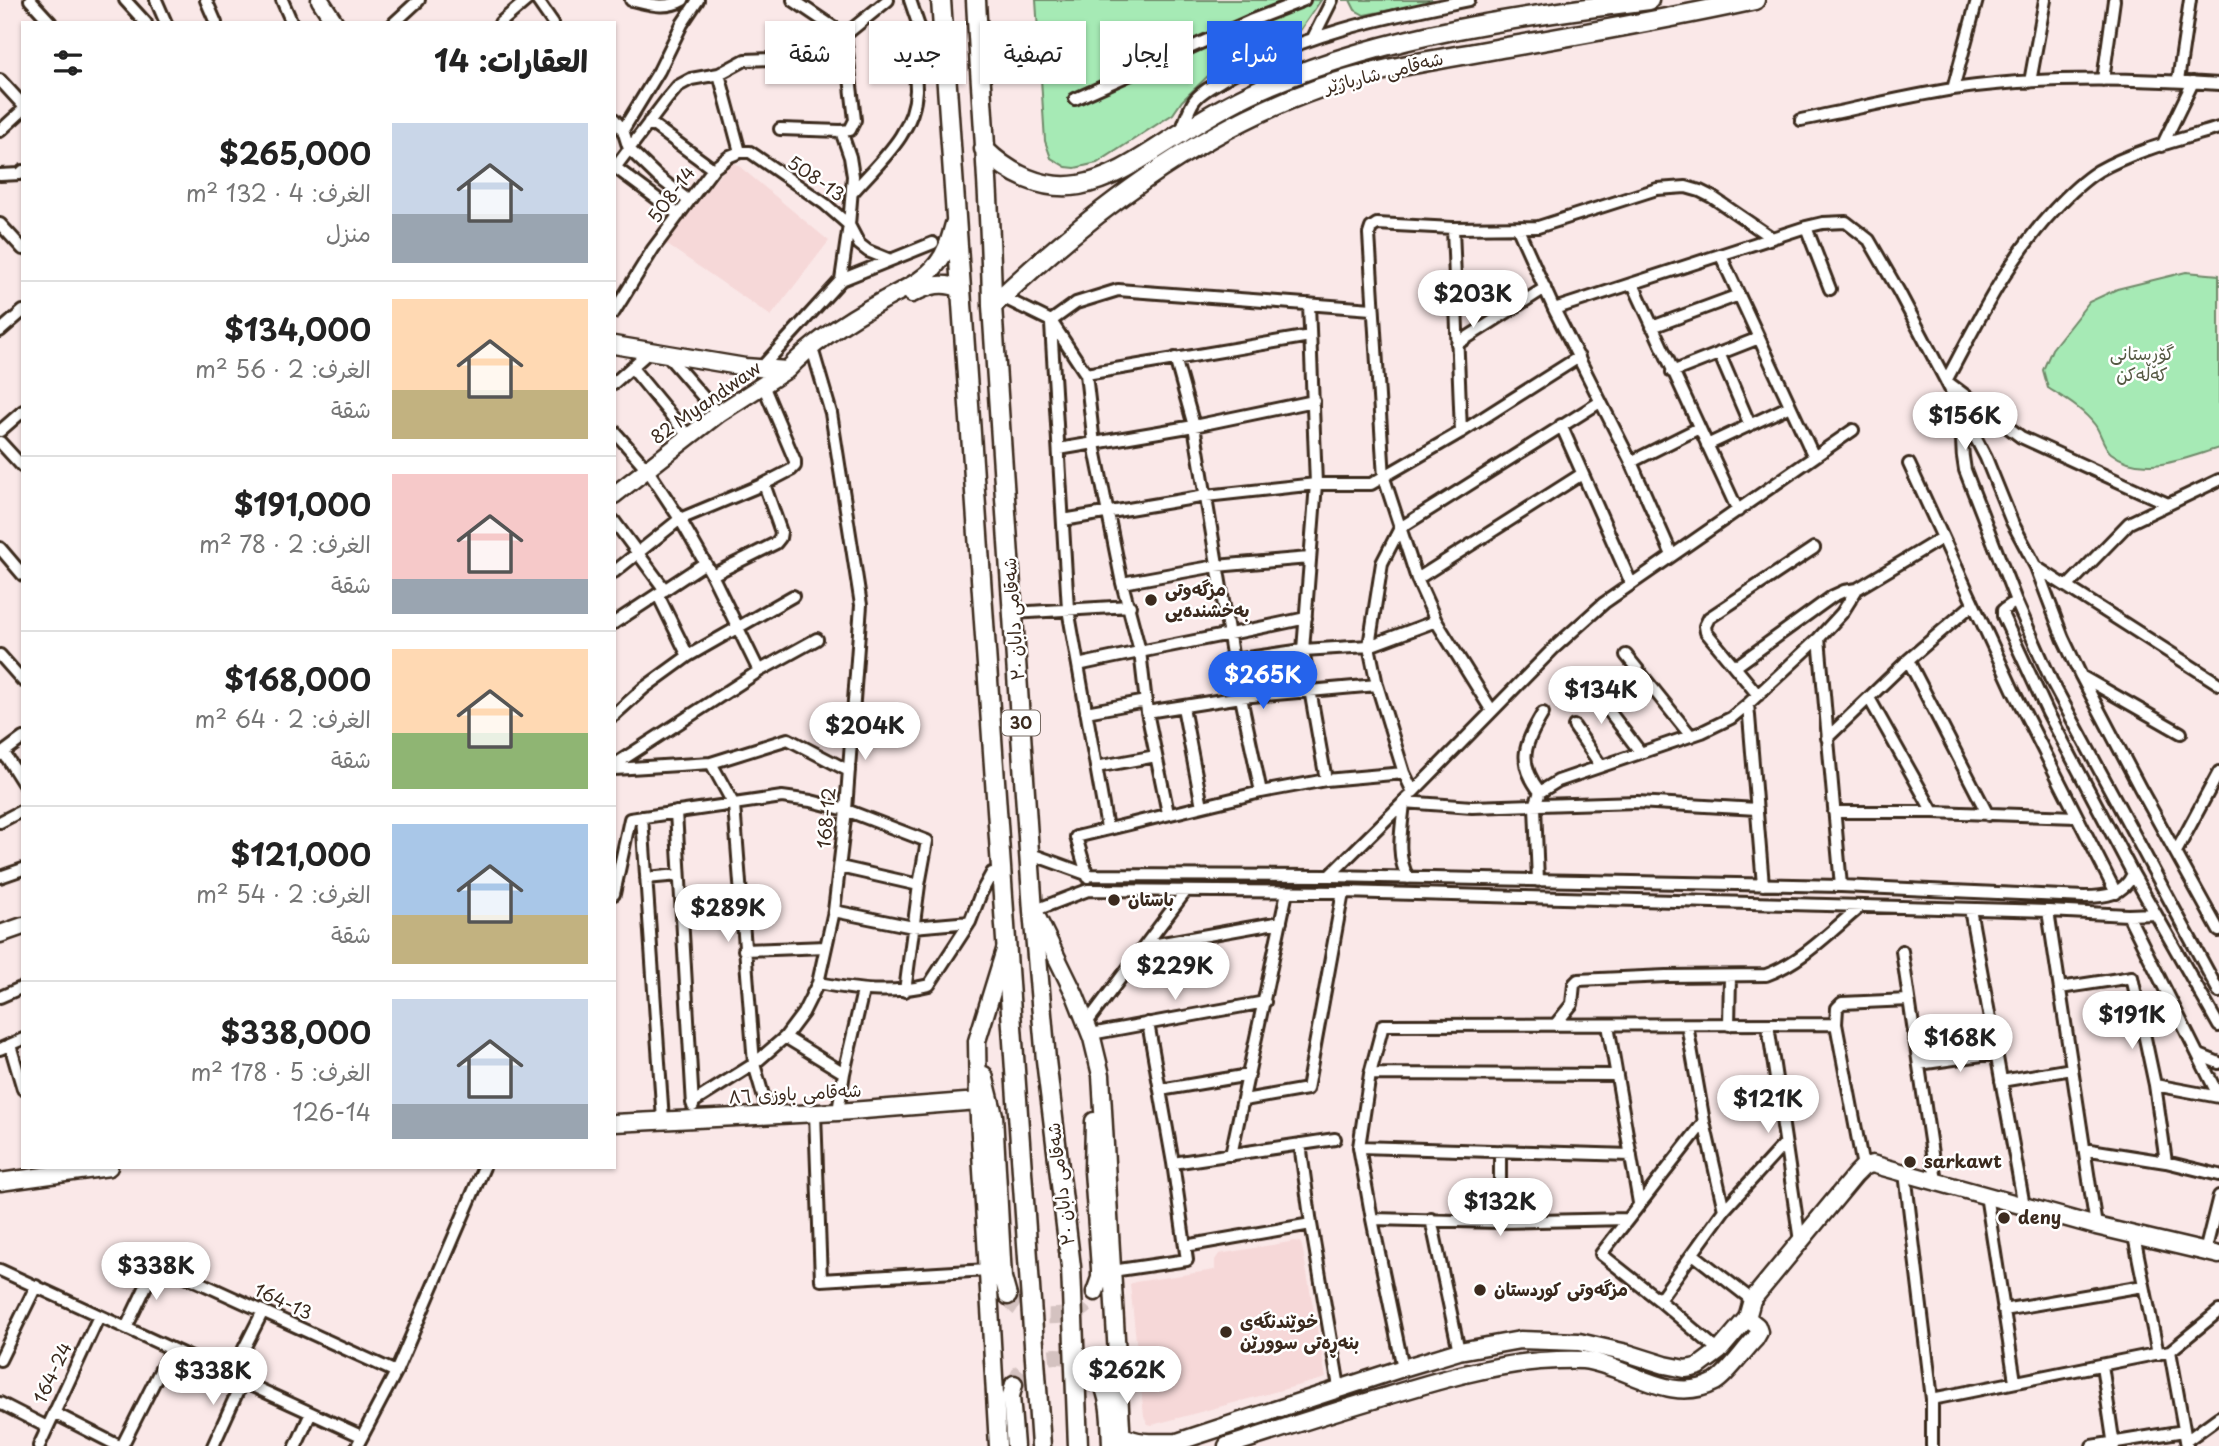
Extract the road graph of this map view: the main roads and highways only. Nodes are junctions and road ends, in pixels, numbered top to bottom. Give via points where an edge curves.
1 (941, 0) edge
2 (975, 0) edge
3 (1649, 0) edge
4 (1755, 0) edge
5 (984, 149) junction
6 (997, 302) junction
7 (986, 669) junction
8 (1018, 671) junction
9 (1020, 707) junction
10 (989, 710) junction
11 (1041, 1446) edge
12 (1079, 1446) edge

1 - 7 main road, شەقامی دابان ٣٠ / 30 via 936,49 957,212
2 - 5 main road, شەقامی دابان ٣٠ / 30
3 - 5 main road, شەقامی شارباژێر via 1442,32 1361,52 1269,85 1107,177 1079,185 1042,184 1017,174
4 - 6 main road, شەقامی شارباژێر via 1364,74 1296,97 1230,127 1158,170 1080,228
5 - 6 main road, شەقامی دابان ٣٠ / 30
6 - 8 main road, شەقامی دابان ٣٠ / 30
7 - 8 main road via 999,680 1012,678
7 - 10 main road, شەقامی دابان ٣٠ / 30
8 - 9 main road, شەقامی دابان ٣٠ / 30
9 - 10 main road via 1004,697 996,699
9 - 12 main road, شەقامی دابان ٣٠ / 30 via 1046,1060 1071,1267
10 - 11 main road, شەقامی دابان ٣٠ / 30

